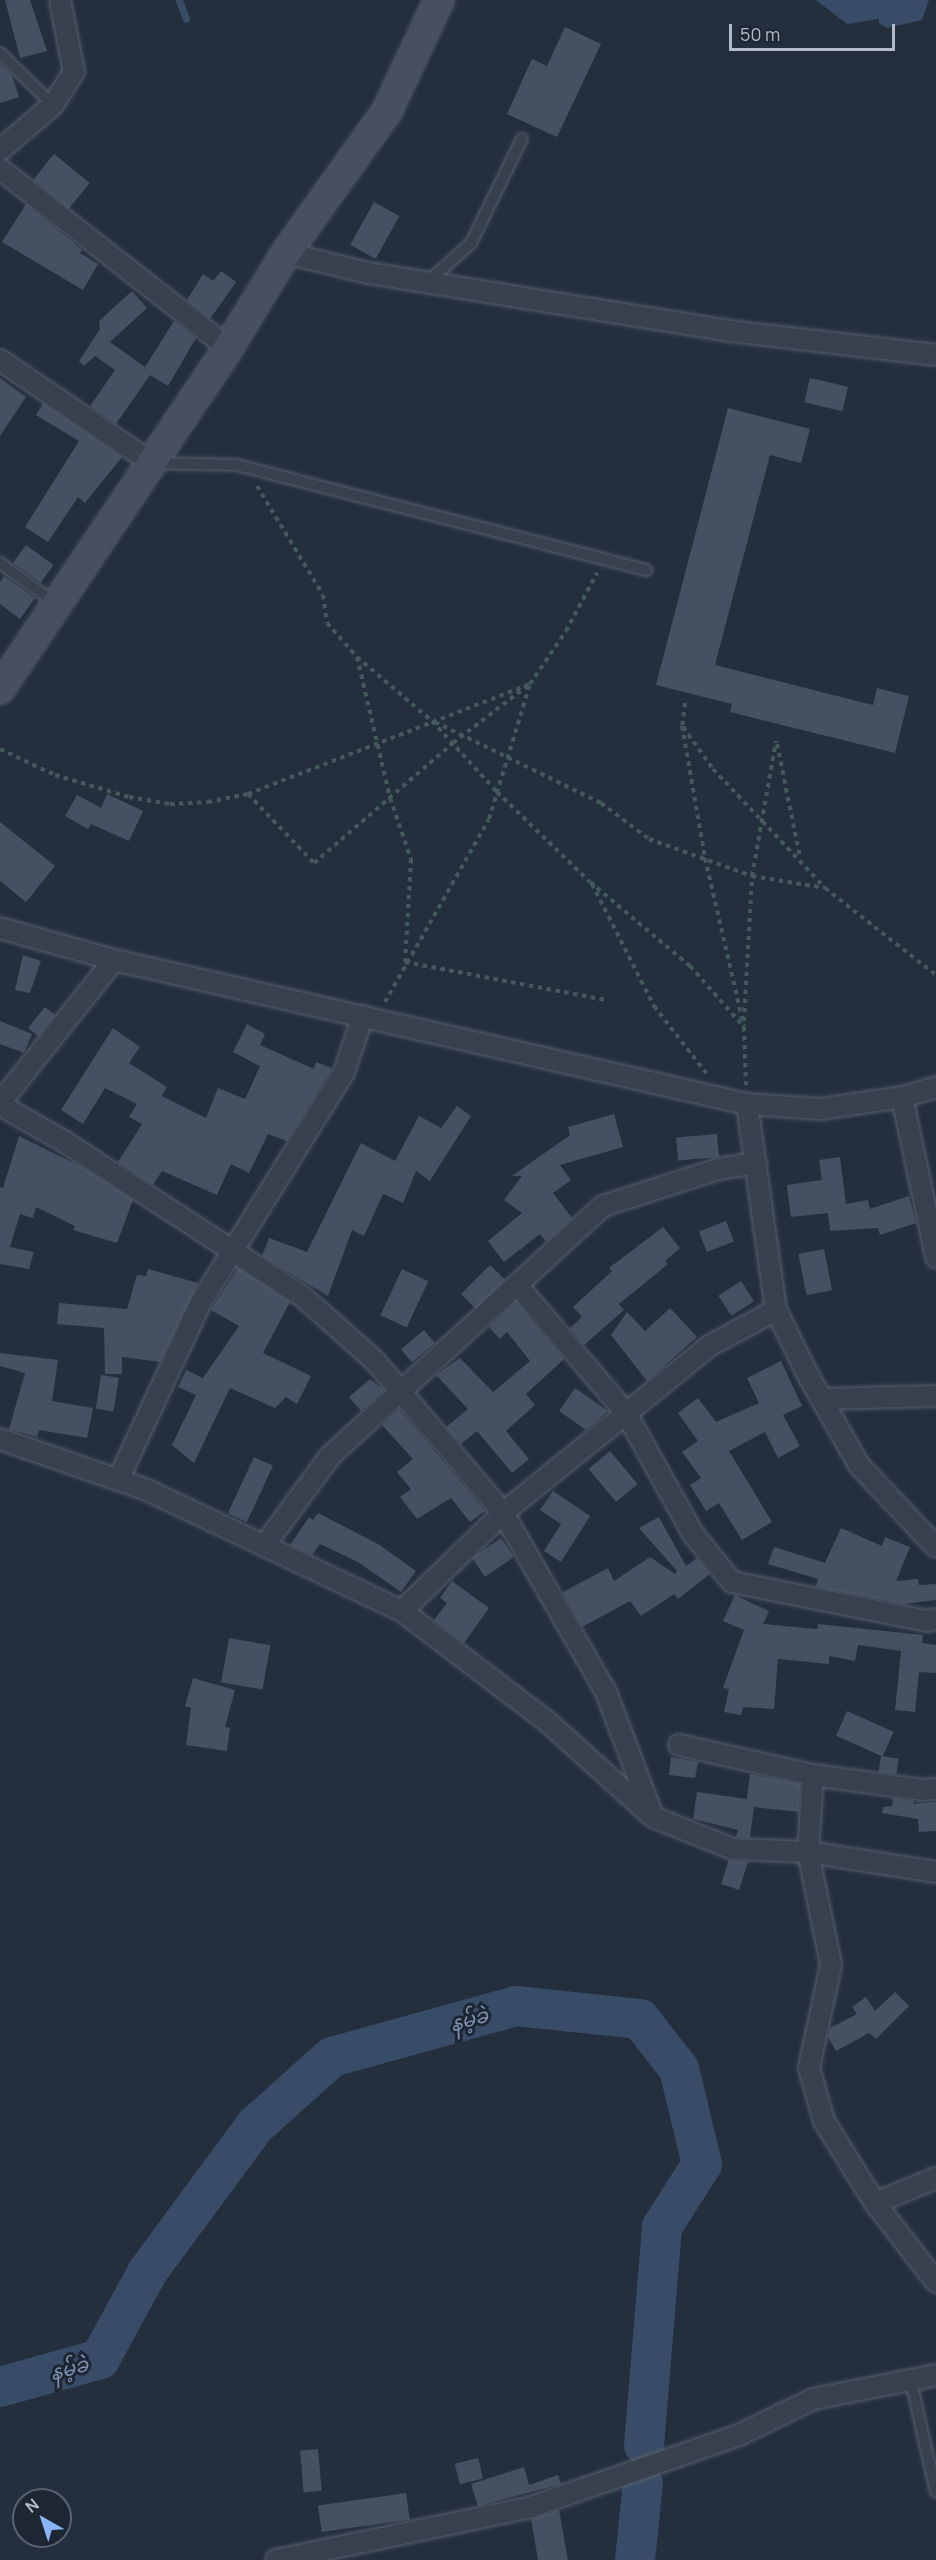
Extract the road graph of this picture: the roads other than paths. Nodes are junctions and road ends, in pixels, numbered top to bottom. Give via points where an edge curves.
1 (60, 0) edge
2 (439, 0) edge
3 (0, 53) edge
4 (53, 105) junction
5 (522, 139) dead end
6 (0, 150) edge
7 (1, 172) edge
8 (286, 254) junction
9 (429, 281) junction
10 (228, 348) junction
11 (936, 355) edge
12 (0, 360) edge
13 (152, 463) junction
14 (0, 563) edge
15 (647, 570) dead end
16 (57, 604) junction
17 (0, 689) edge
18 (0, 928) edge
19 (114, 960) junction
20 (370, 1017) junction
21 (936, 1087) edge
22 (902, 1097) junction
23 (0, 1104) edge
24 (747, 1104) junction
25 (756, 1163) junction
26 (234, 1252) junction
27 (936, 1257) edge
28 (517, 1285) junction
29 (776, 1310) junction
30 (402, 1392) junction
31 (936, 1396) edge
32 (821, 1399) junction
33 (626, 1413) junction
34 (0, 1439) edge
35 (118, 1480) junction
36 (503, 1513) junction
37 (264, 1546) junction
38 (936, 1547) edge
39 (402, 1611) junction
40 (936, 1619) edge
41 (679, 1745) dead end
42 (813, 1775) junction
43 (936, 1789) edge
44 (653, 1817) junction
45 (808, 1852) junction
46 (936, 1872) edge
47 (936, 2178) edge
48 (875, 2203) junction
49 (936, 2282) edge
50 (936, 2375) edge
51 (910, 2377) junction
52 (936, 2492) edge
53 (332, 2554) edge
54 (276, 2560) edge

1 - 4 street via 74,72
2 - 8 main road via 387,111
3 - 4 lane
4 - 6 street
5 - 9 lane via 471,243
7 - 10 street
8 - 9 street via 368,273
8 - 10 main road
9 - 11 street via 730,331
10 - 13 main road
12 - 13 street
13 - 15 lane via 245,467
13 - 16 main road
14 - 16 lane
16 - 17 main road
18 - 19 street
19 - 20 street
19 - 23 street
20 - 24 street
20 - 26 street via 344,1071
21 - 22 street
22 - 24 street via 821,1109
22 - 27 street
23 - 26 street
24 - 25 street
25 - 28 street via 718,1169 603,1206
25 - 29 street
26 - 30 street via 301,1295 375,1361
26 - 35 street via 201,1302
28 - 30 street
28 - 33 street
29 - 32 street
29 - 33 street via 709,1346
30 - 36 street
30 - 37 street via 330,1456
31 - 32 street
32 - 38 street via 859,1464
33 - 36 street
33 - 40 street via 693,1534 732,1582 927,1621
34 - 35 street
35 - 37 street
36 - 39 street
36 - 44 street via 606,1692
37 - 39 street
39 - 44 street via 549,1723
41 - 42 street
42 - 43 street
42 - 45 street
44 - 45 street via 733,1849
45 - 46 street
45 - 48 street via 831,1965 809,2068 824,2121
47 - 48 street
48 - 49 street
50 - 51 street
51 - 52 lane
51 - 53 street via 813,2399 739,2435 531,2507
53 - 54 street

